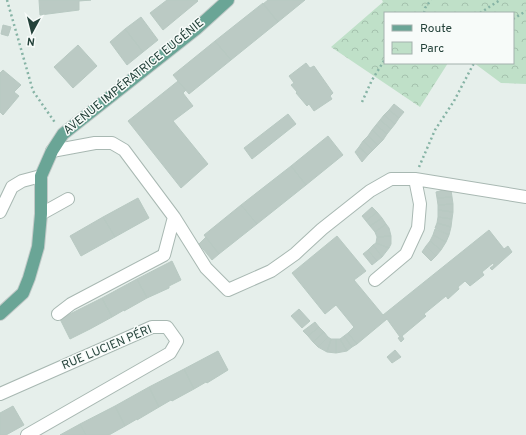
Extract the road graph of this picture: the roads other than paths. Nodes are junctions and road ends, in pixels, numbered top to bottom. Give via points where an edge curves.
1 (228, 0) edge
2 (52, 151) junction
3 (41, 176) junction
4 (415, 179) junction
5 (526, 197) edge
6 (68, 199) dead end
7 (0, 212) edge
8 (41, 214) junction
9 (174, 217) junction
10 (375, 280) dead end
11 (0, 314) edge
12 (58, 314) dead end
13 (0, 394) edge
14 (27, 435) edge

1 - 2 main road, AVENUE IMPÉRATRICE EUGÉNIE via 196,29 63,134
2 - 3 main road, AVENUE IMPÉRATRICE EUGÉNIE
2 - 9 street via 96,143 112,143 124,150
3 - 7 street via 22,181 12,187
3 - 8 main road, AVENUE IMPÉRATRICE EUGÉNIE
4 - 5 street
4 - 9 street via 391,179 370,191 271,271 228,290 206,268
4 - 10 street via 420,204 418,228 406,254
6 - 8 street
8 - 11 main road, AVENUE IMPÉRATRICE EUGÉNIE via 38,247 23,293
9 - 12 street via 164,256 71,304
13 - 14 street, RUE LUCIEN PÉRI via 152,327 167,327 177,341 170,353

